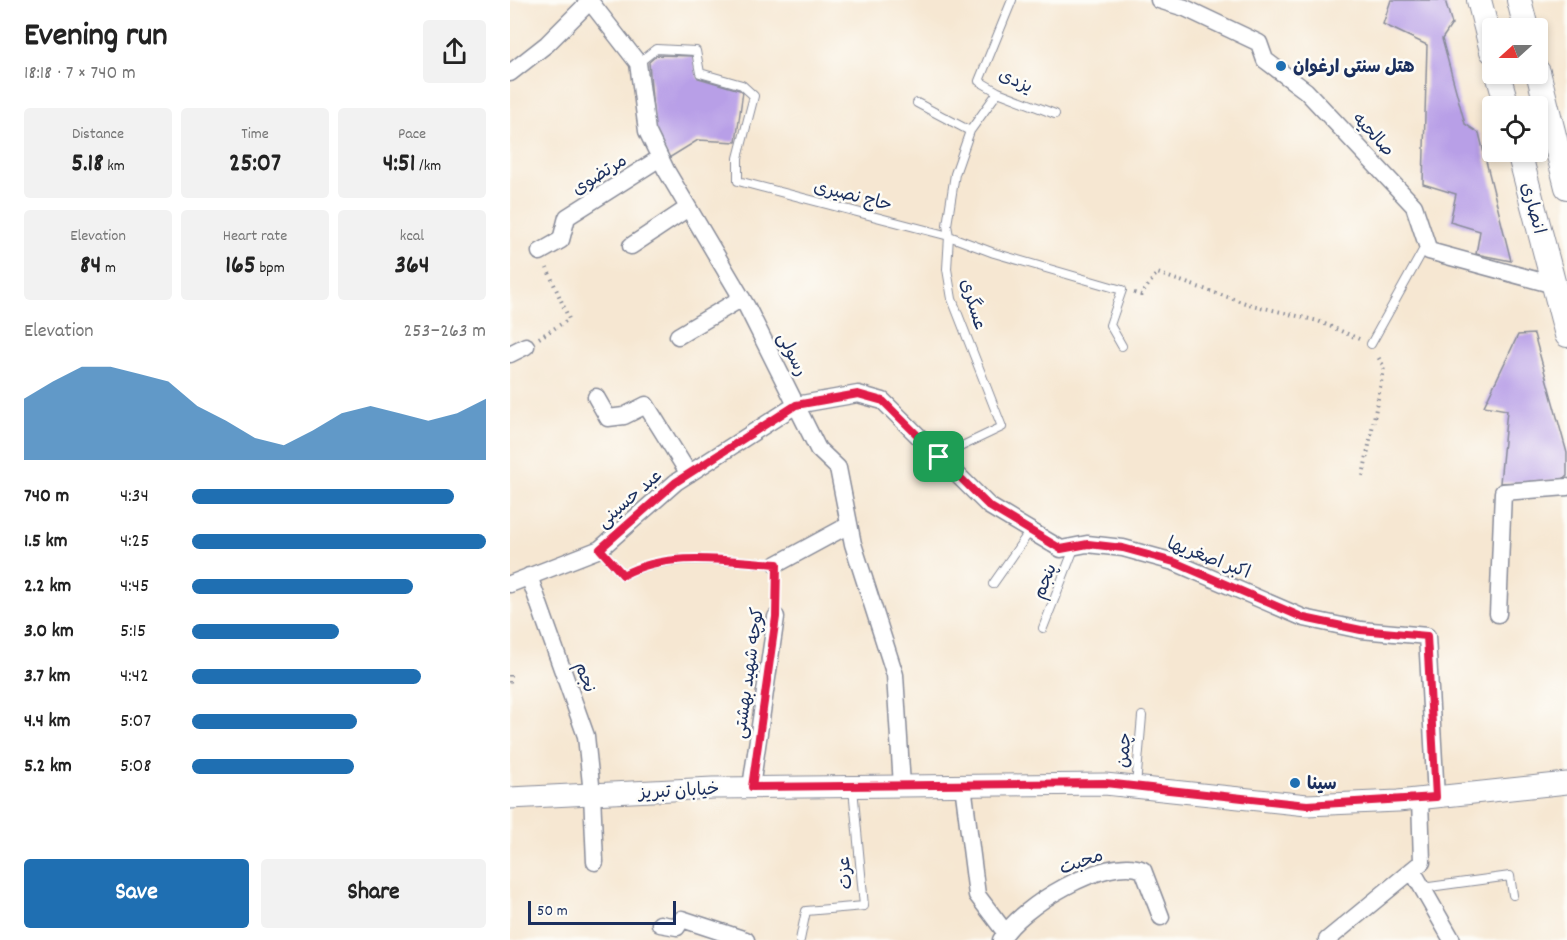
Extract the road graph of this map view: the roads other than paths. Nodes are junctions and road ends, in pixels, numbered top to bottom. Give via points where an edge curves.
1 (1012, 0) edge
2 (1159, 0) edge
3 (1479, 0) edge
4 (1519, 0) edge
5 (589, 1) edge
6 (1484, 18) edge
7 (1524, 18) edge
8 (638, 63) junction
9 (511, 71) edge
10 (1541, 84) edge
11 (998, 92) junction
12 (917, 103) dead end
13 (1055, 114) dead end
14 (970, 131) junction
15 (660, 158) junction
16 (1522, 162) edge
17 (1567, 187) edge
18 (688, 208) junction
19 (949, 236) junction
20 (1426, 243) junction
21 (631, 246) dead end
22 (540, 252) road end
23 (1561, 283) edge
24 (742, 298) junction
25 (1567, 335) edge
26 (678, 336) dead end
27 (1371, 345) road end
28 (526, 346) road end
29 (1122, 346) dead end
30 (510, 354) edge
31 (596, 397) dead end
32 (796, 405) junction
33 (939, 457) junction
34 (689, 474) junction
35 (1567, 487) edge
36 (849, 525) junction
37 (1030, 531) junction
38 (1076, 546) junction
39 (600, 549) junction
40 (777, 564) joint
41 (529, 576) junction
42 (510, 584) edge
43 (993, 584) dead end
44 (1497, 614) dead end
45 (776, 617) road end
46 (1043, 628) dead end
47 (1142, 716) dead end
48 (1567, 783) edge
49 (963, 785) junction
50 (902, 786) junction
51 (752, 787) junction
52 (853, 787) junction
53 (1136, 787) junction
54 (592, 794) junction
55 (510, 798) edge
56 (1428, 798) junction
57 (595, 862) dead end
58 (1412, 870) junction
59 (1422, 888) junction
60 (1513, 895) dead end
61 (1161, 917) dead end
62 (660, 924) dead end
63 (1003, 936) edge
64 (746, 940) edge
65 (801, 940) edge
66 (1327, 940) edge
67 (1452, 940) edge

1 - 11 lane, یزدی via 979,81
2 - 20 street, صالحیه via 1259,43 1265,60 1306,91 1414,206
3 - 6 main road
4 - 7 main road
5 - 8 street
5 - 9 street via 547,44
8 - 15 street, رسولی via 647,130
8 - 19 lane, حاج نصیری via 656,49 696,51 700,73 742,85 754,96 738,158 738,182
10 - 17 main road, انصاری
11 - 13 lane, یزدی
11 - 14 lane, عسگری
12 - 14 lane
14 - 19 lane, عسگری via 956,174 947,225
15 - 18 street, رسولی
15 - 22 street, مرتضوی via 567,217 561,240
16 - 23 main road, انصاری
18 - 21 street
18 - 24 street, رسولی
19 - 29 lane, حاج نصیری via 1122,290 1110,325
19 - 33 lane, عسگری via 952,299 1002,427
20 - 23 street via 1429,251
20 - 27 lane
23 - 25 main road, انصاری
24 - 26 street
24 - 32 street, رسولی
28 - 30 street
31 - 34 street via 608,418 624,416 646,405
32 - 33 street, اکبر اصغریها via 858,394 883,401
32 - 34 street, عبد حسینی
32 - 36 street, رسولی via 818,449 838,468
33 - 37 street, اکبر اصغریها via 989,506
34 - 39 street, عبد حسینی
35 - 44 street via 1503,492
36 - 40 street
36 - 50 street, رسولی via 895,675
37 - 38 street, اکبر اصغریها via 1061,549
37 - 43 lane
38 - 46 lane, پنجم
38 - 56 street, اکبر اصغریها via 1123,548 1174,562 1304,618 1361,630 1427,636
39 - 40 lane via 623,575 636,568 676,561
39 - 41 street, عبد حسینی
41 - 42 street, عبد حسینی
41 - 54 street, نجم via 586,736
45 - 51 street, کوچه شهید بهشتی
47 - 53 lane, چمن
48 - 56 street, خیابان تبریز
49 - 50 street, خیابان تبریز
49 - 53 street, خیابان تبریز via 1105,783
49 - 63 street via 977,895
50 - 52 street, خیابان تبریز
51 - 52 street, خیابان تبریز
51 - 54 street, خیابان تبریز
52 - 65 lane, عزت via 864,906 806,911
53 - 56 street, خیابان تبریز via 1307,805
54 - 55 street, خیابان تبریز
54 - 57 street, نجم
56 - 58 street via 1422,862
58 - 59 street
58 - 66 street
59 - 60 lane via 1510,876
59 - 67 street
61 - 63 street, محبت via 1143,870 1134,866 1103,871 1041,898
62 - 64 street via 677,927 682,919

